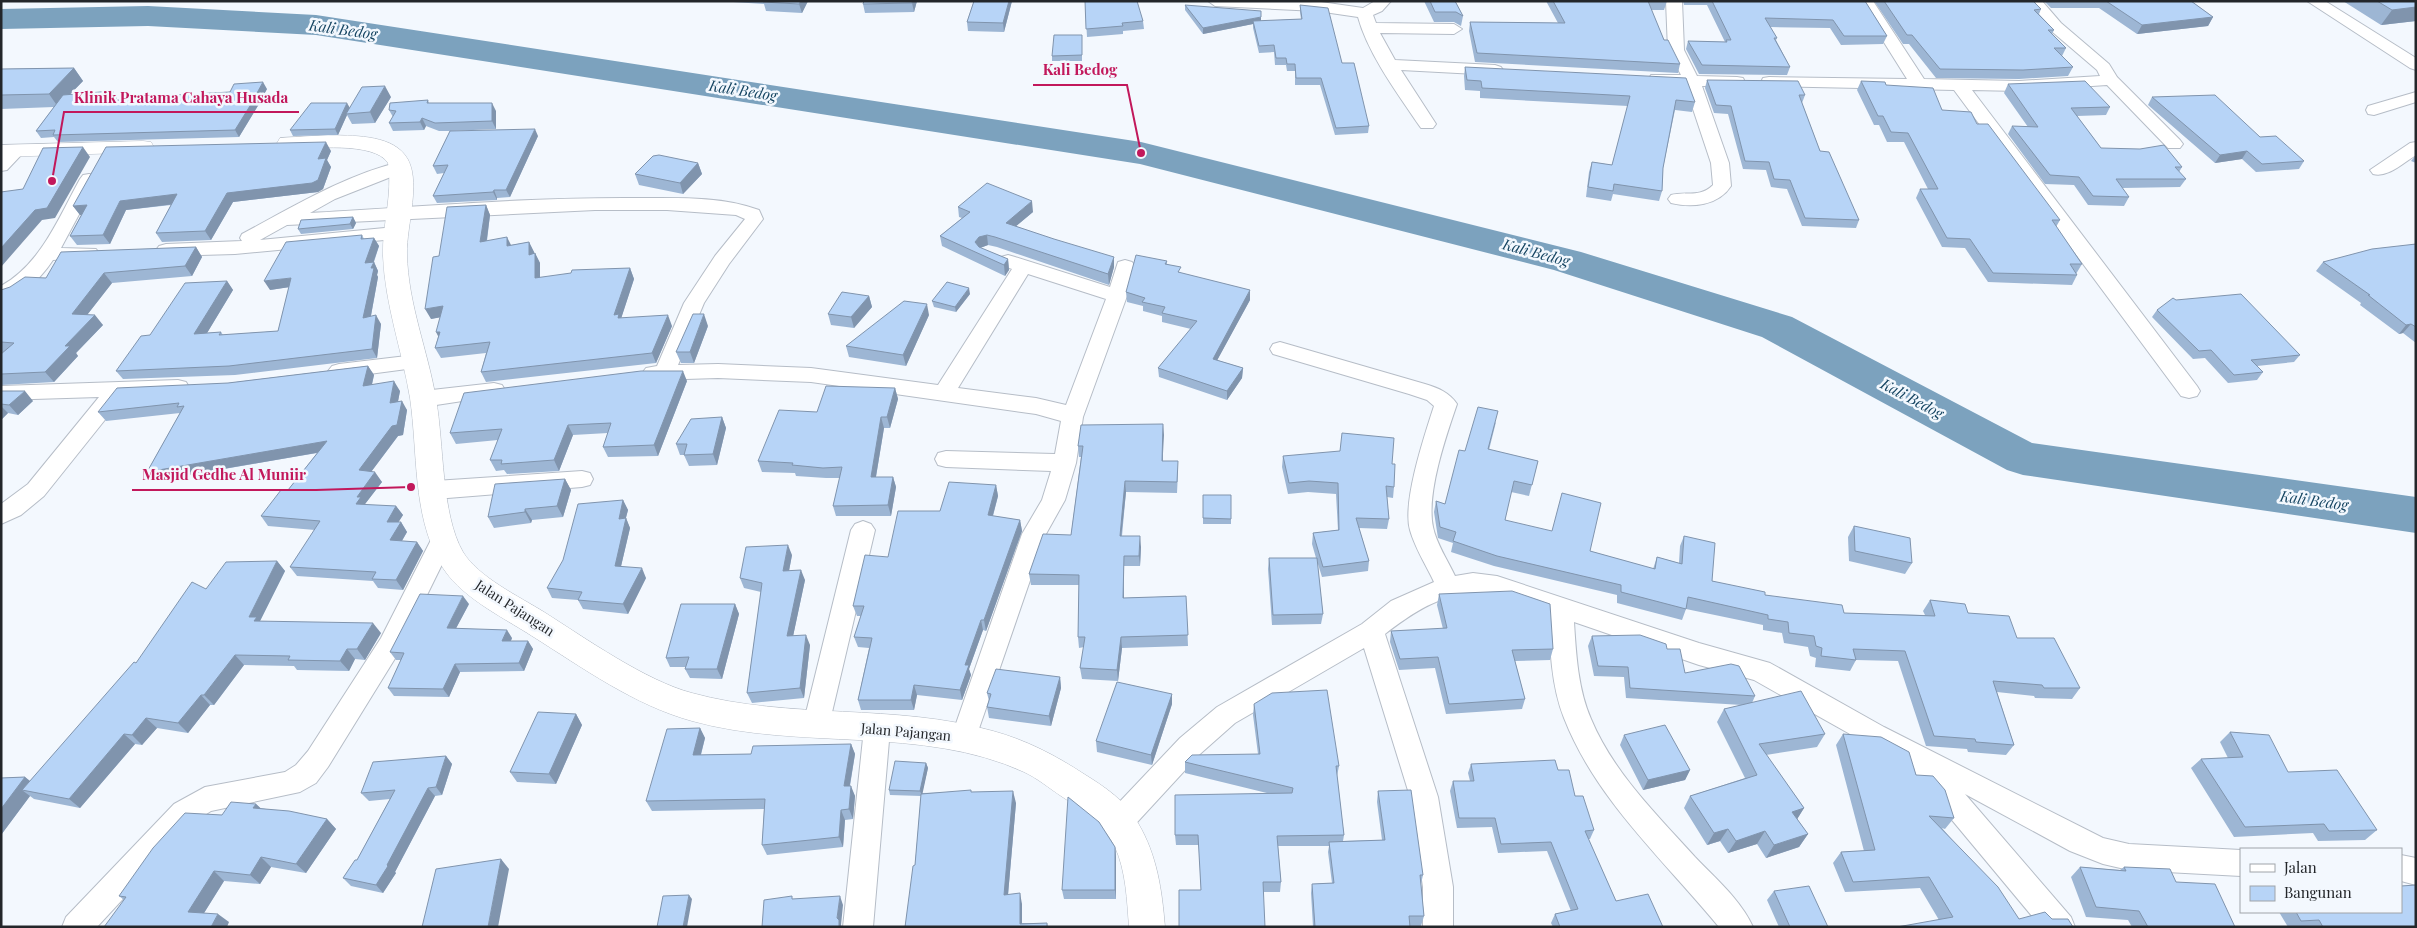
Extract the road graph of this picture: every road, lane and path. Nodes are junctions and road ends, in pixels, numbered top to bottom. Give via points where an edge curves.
1 (1216, 1) edge
2 (1384, 1) edge
3 (1674, 1) edge
4 (1864, 1) edge
5 (2034, 1) edge
6 (2314, 1) edge
7 (1367, 21) junction
8 (1454, 29) dead end
9 (1389, 65) junction
10 (2416, 65) edge
11 (1506, 71) edge
12 (1644, 78) edge
13 (2112, 80) junction
14 (1692, 81) junction
15 (1919, 85) junction
16 (1960, 86) junction
17 (2416, 97) edge
18 (2374, 110) dead end
19 (1427, 124) dead end
20 (259, 144) edge
21 (2174, 144) dead end
22 (173, 146) edge
23 (2416, 147) edge
24 (106, 148) junction
25 (6, 156) edge
26 (2396, 160) junction
27 (400, 168) junction
28 (2379, 170) dead end
29 (2416, 171) edge
30 (1678, 199) dead end
31 (279, 220) junction
32 (397, 224) junction
33 (249, 238) dead end
34 (146, 251) edge
35 (107, 252) edge
36 (989, 253) edge
37 (47, 254) junction
38 (1023, 266) junction
39 (1125, 266) dead end
40 (1, 295) edge
41 (1117, 296) junction
42 (1280, 349) dead end
43 (415, 362) junction
44 (665, 371) junction
45 (637, 373) edge
46 (320, 374) edge
47 (196, 386) edge
48 (119, 387) junction
49 (510, 389) edge
50 (2189, 391) dead end
51 (945, 392) junction
52 (1, 393) edge
53 (423, 398) junction
54 (1072, 417) junction
55 (946, 459) dead end
56 (1065, 463) junction
57 (582, 479) dead end
58 (434, 490) junction
59 (1, 515) edge
60 (863, 530) dead end
61 (443, 538) junction
62 (1448, 587) junction
63 (1561, 609) junction
64 (1371, 631) junction
65 (816, 725) junction
66 (877, 729) junction
67 (964, 738) junction
68 (1916, 756) junction
69 (1119, 822) junction
70 (2240, 863) edge
71 (2402, 868) edge
72 (2416, 872) edge
73 (77, 927) edge
74 (858, 927) edge
75 (1147, 927) edge
76 (1438, 927) edge
77 (1738, 927) edge
78 (2060, 927) edge

1 - 7 street via 1316,6
2 - 7 street
3 - 14 street via 1676,50
4 - 15 street
5 - 13 street via 2055,26 2103,67
6 - 10 street
7 - 8 street
7 - 9 street
9 - 11 street
9 - 19 street
12 - 14 street
13 - 16 street via 2038,86
13 - 21 street
14 - 15 street
14 - 30 street via 1720,162 1722,186 1708,198
15 - 16 street
16 - 50 street
17 - 18 street
20 - 27 main road via 368,144 395,155
22 - 24 main road
23 - 26 street
24 - 25 main road
24 - 37 street
26 - 28 street
26 - 29 street
27 - 31 street via 350,186
27 - 32 main road, Jalan Pajangan
31 - 32 street
31 - 33 street
32 - 34 street via 235,248
32 - 43 main road, Jalan Pajangan via 397,279
32 - 44 street via 447,210 651,203 735,209 752,214 754,219 694,303
35 - 37 street
36 - 38 street
37 - 40 street via 29,279
38 - 41 street
38 - 51 street
39 - 41 street
41 - 54 street
42 - 62 street via 1417,389 1446,404 1429,454 1420,514 1421,529
43 - 46 street
43 - 53 main road, Jalan Pajangan
44 - 45 street
44 - 51 street via 811,375
47 - 48 street
48 - 52 street
48 - 59 street via 39,489 19,506
49 - 53 street
51 - 54 street via 1057,410
53 - 58 main road, Jalan Pajangan
54 - 56 street
55 - 56 street
56 - 67 street via 1054,500 1034,534
57 - 58 street
58 - 61 main road, Jalan Pajangan
60 - 65 street
61 - 65 main road, Jalan Pajangan via 458,567 491,594 657,695 728,717
61 - 73 street via 390,645 306,774 275,787 205,800 184,813
62 - 63 street via 1497,586
62 - 64 street via 1400,608
63 - 68 street via 1761,671
63 - 77 street via 1562,646 1570,693 1589,745 1617,788
64 - 69 street via 1226,715 1190,746
64 - 76 street via 1424,797 1438,887
65 - 66 main road, Jalan Pajangan
66 - 67 main road, Jalan Pajangan
66 - 74 street
67 - 69 main road, Jalan Pajangan via 1008,748 1040,762 1068,779
68 - 70 street via 2103,851 2129,857
68 - 78 street
69 - 75 main road, Jalan Pajangan via 1141,873
71 - 72 street

